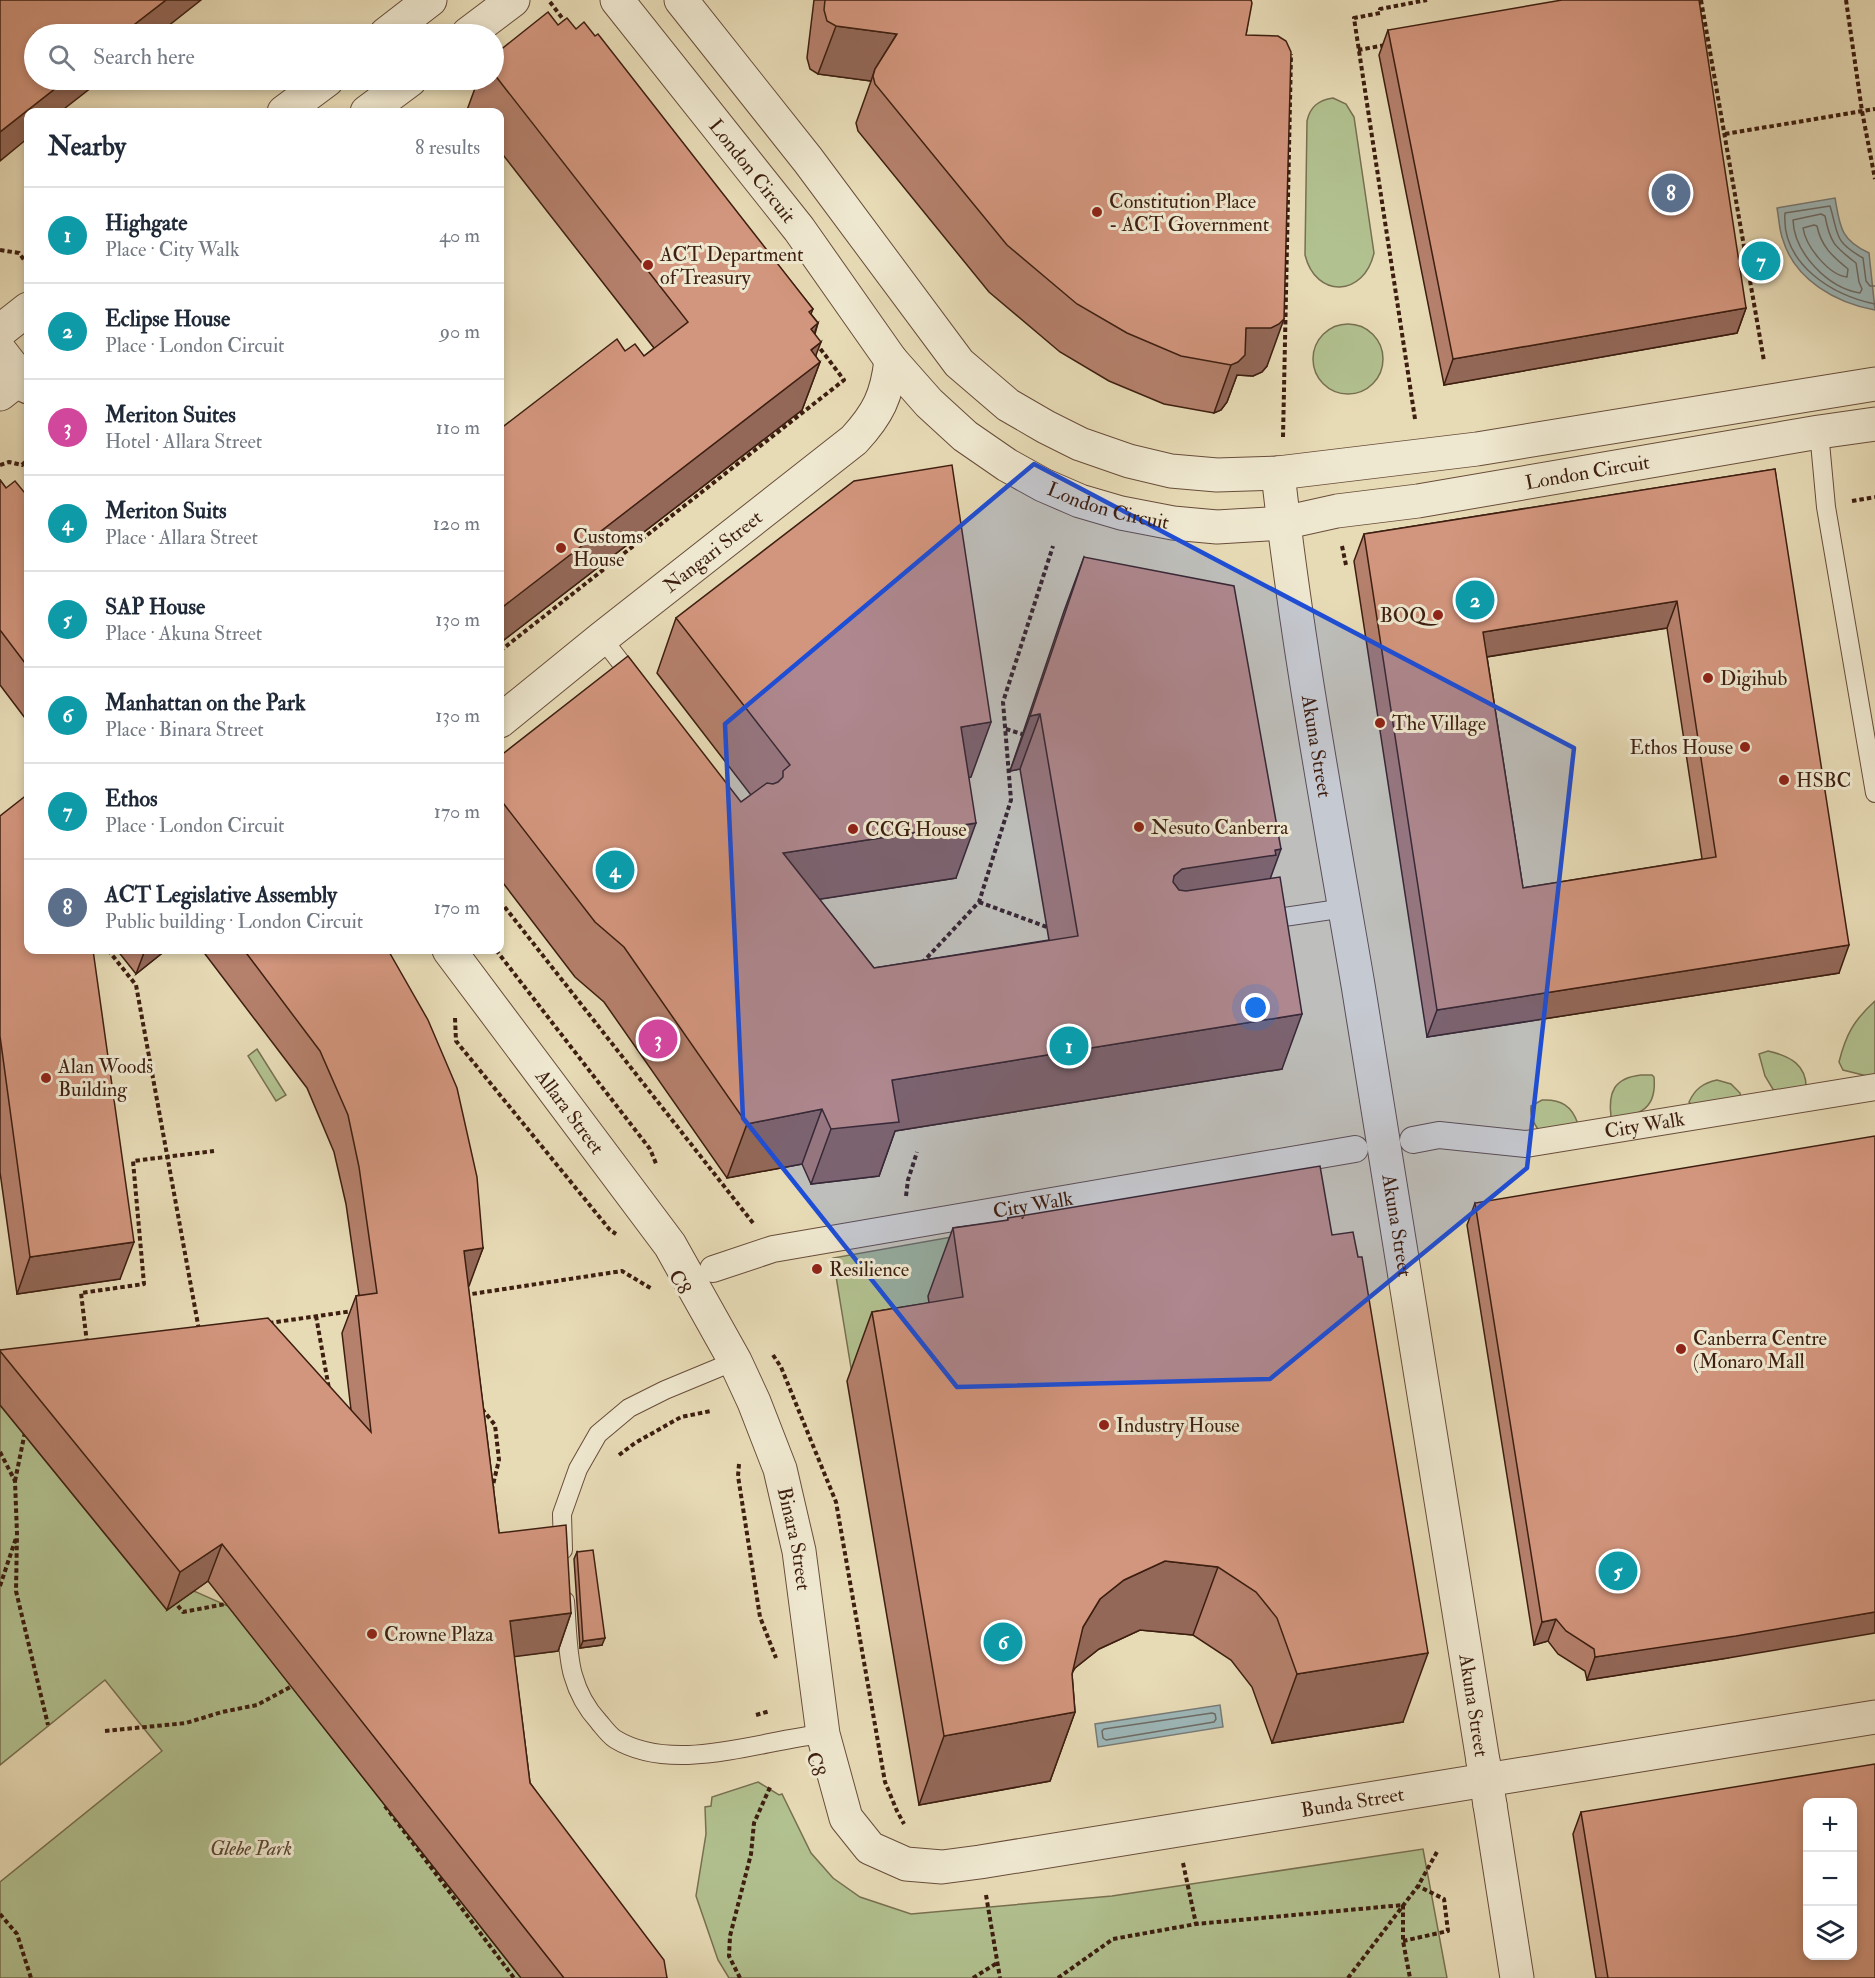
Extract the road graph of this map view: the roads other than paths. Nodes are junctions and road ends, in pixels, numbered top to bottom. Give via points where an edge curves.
1 (430, 0) edge
2 (513, 0) edge
3 (617, 0) edge
4 (681, 0) edge
5 (399, 24) edge
6 (481, 24) edge
7 (314, 90) edge
8 (396, 90) edge
9 (289, 108) edge
10 (372, 108) edge
11 (24, 312) edge
12 (0, 331) edge
13 (0, 351) edge
14 (891, 360) junction
15 (20, 383) edge
16 (1869, 385) edge
17 (1875, 424) edge
18 (1819, 432) junction
19 (1278, 473) junction
20 (1283, 522) junction
21 (602, 638) junction
22 (642, 691) edge
23 (504, 719) edge
24 (1875, 793) edge
25 (1345, 908) junction
26 (1242, 923) edge
27 (453, 954) edge
28 (1875, 1087) edge
29 (1413, 1140) dead end
30 (1355, 1149) dead end
31 (700, 1273) junction
32 (735, 1360) junction
33 (1875, 1717) edge
34 (823, 1734) junction
35 (1486, 1782) junction
36 (846, 1818) joint
37 (1517, 1978) edge

1 - 5 street
2 - 6 street
3 - 14 street, London Circuit via 799,229
4 - 19 street, London Circuit via 808,160 959,363 1008,405 1080,444 1129,461 1171,471 1217,475
7 - 9 street
8 - 10 street
11 - 12 street
13 - 15 street
14 - 20 street, London Circuit via 965,436 1007,465 1080,501 1173,523 1217,527
14 - 21 street, Nangari Street via 880,406 854,441
16 - 18 street, London Circuit via 1835,411
16 - 19 street, London Circuit via 1477,449
17 - 18 street, London Circuit
18 - 20 street, London Circuit
18 - 24 lane via 1826,507
19 - 20 street, Akuna Street
20 - 25 street, Akuna Street
21 - 22 lane
21 - 23 street, Nangari Street
25 - 26 lane
25 - 35 street, Akuna Street
27 - 31 street, Allara Street via 670,1245
28 - 29 street, City Walk via 1526,1144 1439,1135
30 - 31 street, City Walk via 773,1249
31 - 32 street, Binara Street
32 - 34 street, Binara Street via 780,1469 799,1551
32 - 34 lane via 629,1408 598,1434 578,1469 562,1514 572,1674 587,1709 613,1738 629,1746 695,1755
33 - 35 street, Bunda Street
34 - 36 street, Binara Street
35 - 36 street, Bunda Street via 942,1867 906,1864 870,1848
35 - 37 street, Akuna Street

